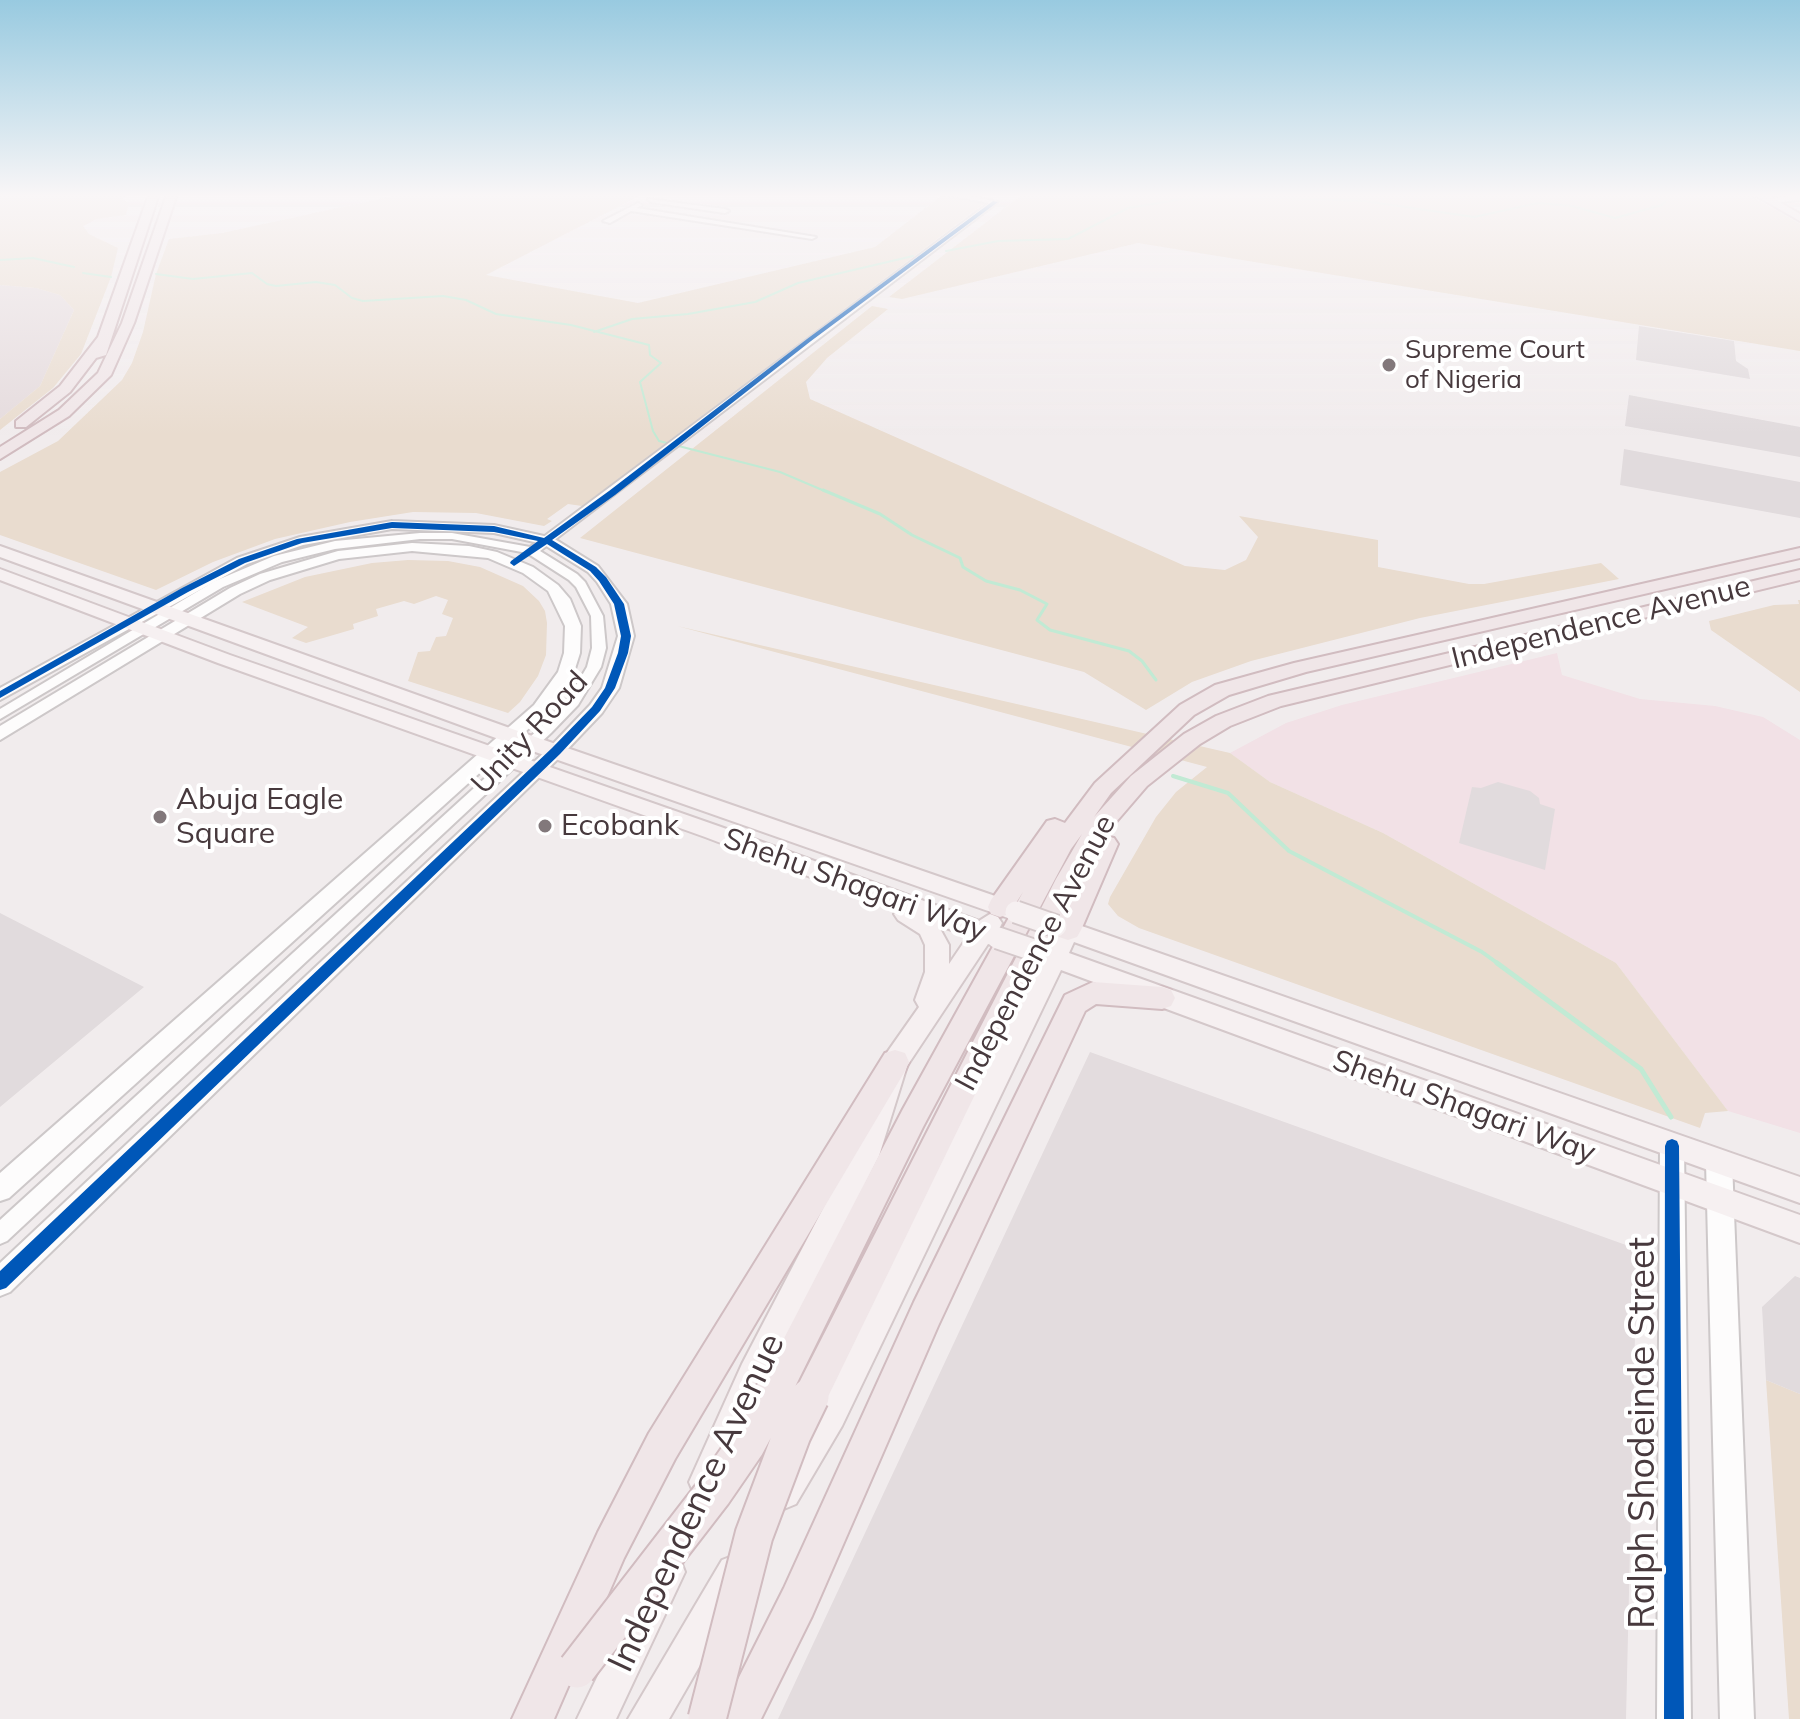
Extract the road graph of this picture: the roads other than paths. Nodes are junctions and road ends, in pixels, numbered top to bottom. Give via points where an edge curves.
1 (125, 274) edge
2 (144, 274) edge
3 (899, 274) edge
4 (105, 338) junction
5 (104, 375) junction
6 (0, 438) edge
7 (0, 445) edge
8 (0, 454) edge
9 (0, 461) edge
10 (548, 541) junction
11 (0, 551) edge
12 (531, 551) junction
13 (1800, 553) edge
14 (514, 563) junction
15 (0, 574) edge
16 (1800, 575) edge
17 (170, 613) junction
18 (143, 628) junction
19 (0, 695) edge
20 (1187, 710) junction
21 (0, 715) edge
22 (1223, 721) junction
23 (0, 734) edge
24 (511, 736) junction
25 (533, 743) junction
26 (556, 751) junction
27 (501, 758) junction
28 (535, 771) junction
29 (879, 895) junction
30 (1008, 910) junction
31 (1062, 928) junction
32 (991, 936) junction
33 (1050, 956) junction
34 (1162, 998) junction
35 (914, 1032) junction
36 (895, 1062) junction
37 (1672, 1146) junction
38 (1719, 1162) junction
39 (1672, 1181) junction
40 (0, 1189) edge
41 (1800, 1190) edge
42 (1720, 1198) junction
43 (1800, 1229) edge
44 (0, 1234) edge
45 (0, 1282) edge
46 (794, 1392) junction
47 (570, 1663) junction
48 (533, 1719) edge
49 (544, 1719) edge
50 (596, 1719) edge
51 (647, 1719) edge
52 (707, 1719) edge
53 (739, 1719) edge
54 (1674, 1719) edge
55 (1737, 1719) edge

1 - 4 main road
2 - 5 main road
3 - 10 street
4 - 6 main road via 65,389
4 - 7 main road via 75,391
5 - 8 main road via 64,413
5 - 9 main road via 79,410
10 - 12 street
10 - 17 street, Unity Road via 459,525 346,531 242,561
10 - 26 street, Unity Road via 603,579 619,604 626,636 610,688
11 - 17 main road, Shehu Shagari Way
12 - 14 street
12 - 17 street, Unity Road via 452,536 335,545 250,570
12 - 25 street, Unity Road via 581,585 599,631 599,648 585,684
13 - 20 main road, Independence Avenue via 1286,671 1222,690
14 - 17 street, Unity Road via 443,548 338,555
14 - 24 street, Unity Road via 562,599 573,639 556,690
15 - 18 main road, Shehu Shagari Way
16 - 22 main road, Independence Avenue via 1318,688
17 - 18 street, Unity Road
17 - 18 street, Unity Road
17 - 24 main road, Shehu Shagari Way
18 - 19 street, Unity Road
18 - 21 street, Unity Road
18 - 23 street, Unity Road
18 - 27 main road, Shehu Shagari Way
20 - 30 main road via 1141,736 1102,767 1066,809
20 - 46 main road, Independence Avenue via 1103,788 1062,844 913,1118
22 - 31 main road via 1155,782 1120,822
22 - 46 main road, Independence Avenue via 1139,781 1096,830 890,1232
24 - 25 main road, Shehu Shagari Way
24 - 27 street, Unity Road
25 - 26 main road, Shehu Shagari Way
25 - 27 street, Unity Road
26 - 28 street, Unity Road
26 - 30 main road, Shehu Shagari Way
27 - 28 main road, Shehu Shagari Way
27 - 40 street, Unity Road
27 - 44 street, Unity Road
28 - 29 main road, Shehu Shagari Way
28 - 45 street, Unity Road
29 - 32 main road, Shehu Shagari Way
29 - 35 main road via 919,921 937,945 937,972
30 - 31 main road, Shehu Shagari Way, bridge
30 - 32 main road, Independence Avenue
31 - 33 main road, Independence Avenue
31 - 37 main road, Shehu Shagari Way
32 - 33 main road, Shehu Shagari Way, bridge
32 - 35 main road, Independence Avenue
33 - 34 main road, Shehu Shagari Way
33 - 51 main road, Independence Avenue via 831,1415
34 - 39 main road, Shehu Shagari Way
34 - 53 main road via 1093,993 1075,1003
35 - 36 main road, Independence Avenue
36 - 47 main road via 662,1446 611,1545
36 - 50 main road, Independence Avenue via 865,1156 753,1375
37 - 38 main road, Shehu Shagari Way
37 - 39 street, Ralph Shodeinde Street
38 - 41 main road, Shehu Shagari Way
38 - 42 street
39 - 42 main road, Shehu Shagari Way
39 - 54 street, Ralph Shodeinde Street
42 - 43 main road, Shehu Shagari Way
42 - 55 street
46 - 47 main road, bridge
46 - 52 main road, Independence Avenue, bridge via 792,1434 754,1535
47 - 48 main road
47 - 49 main road

